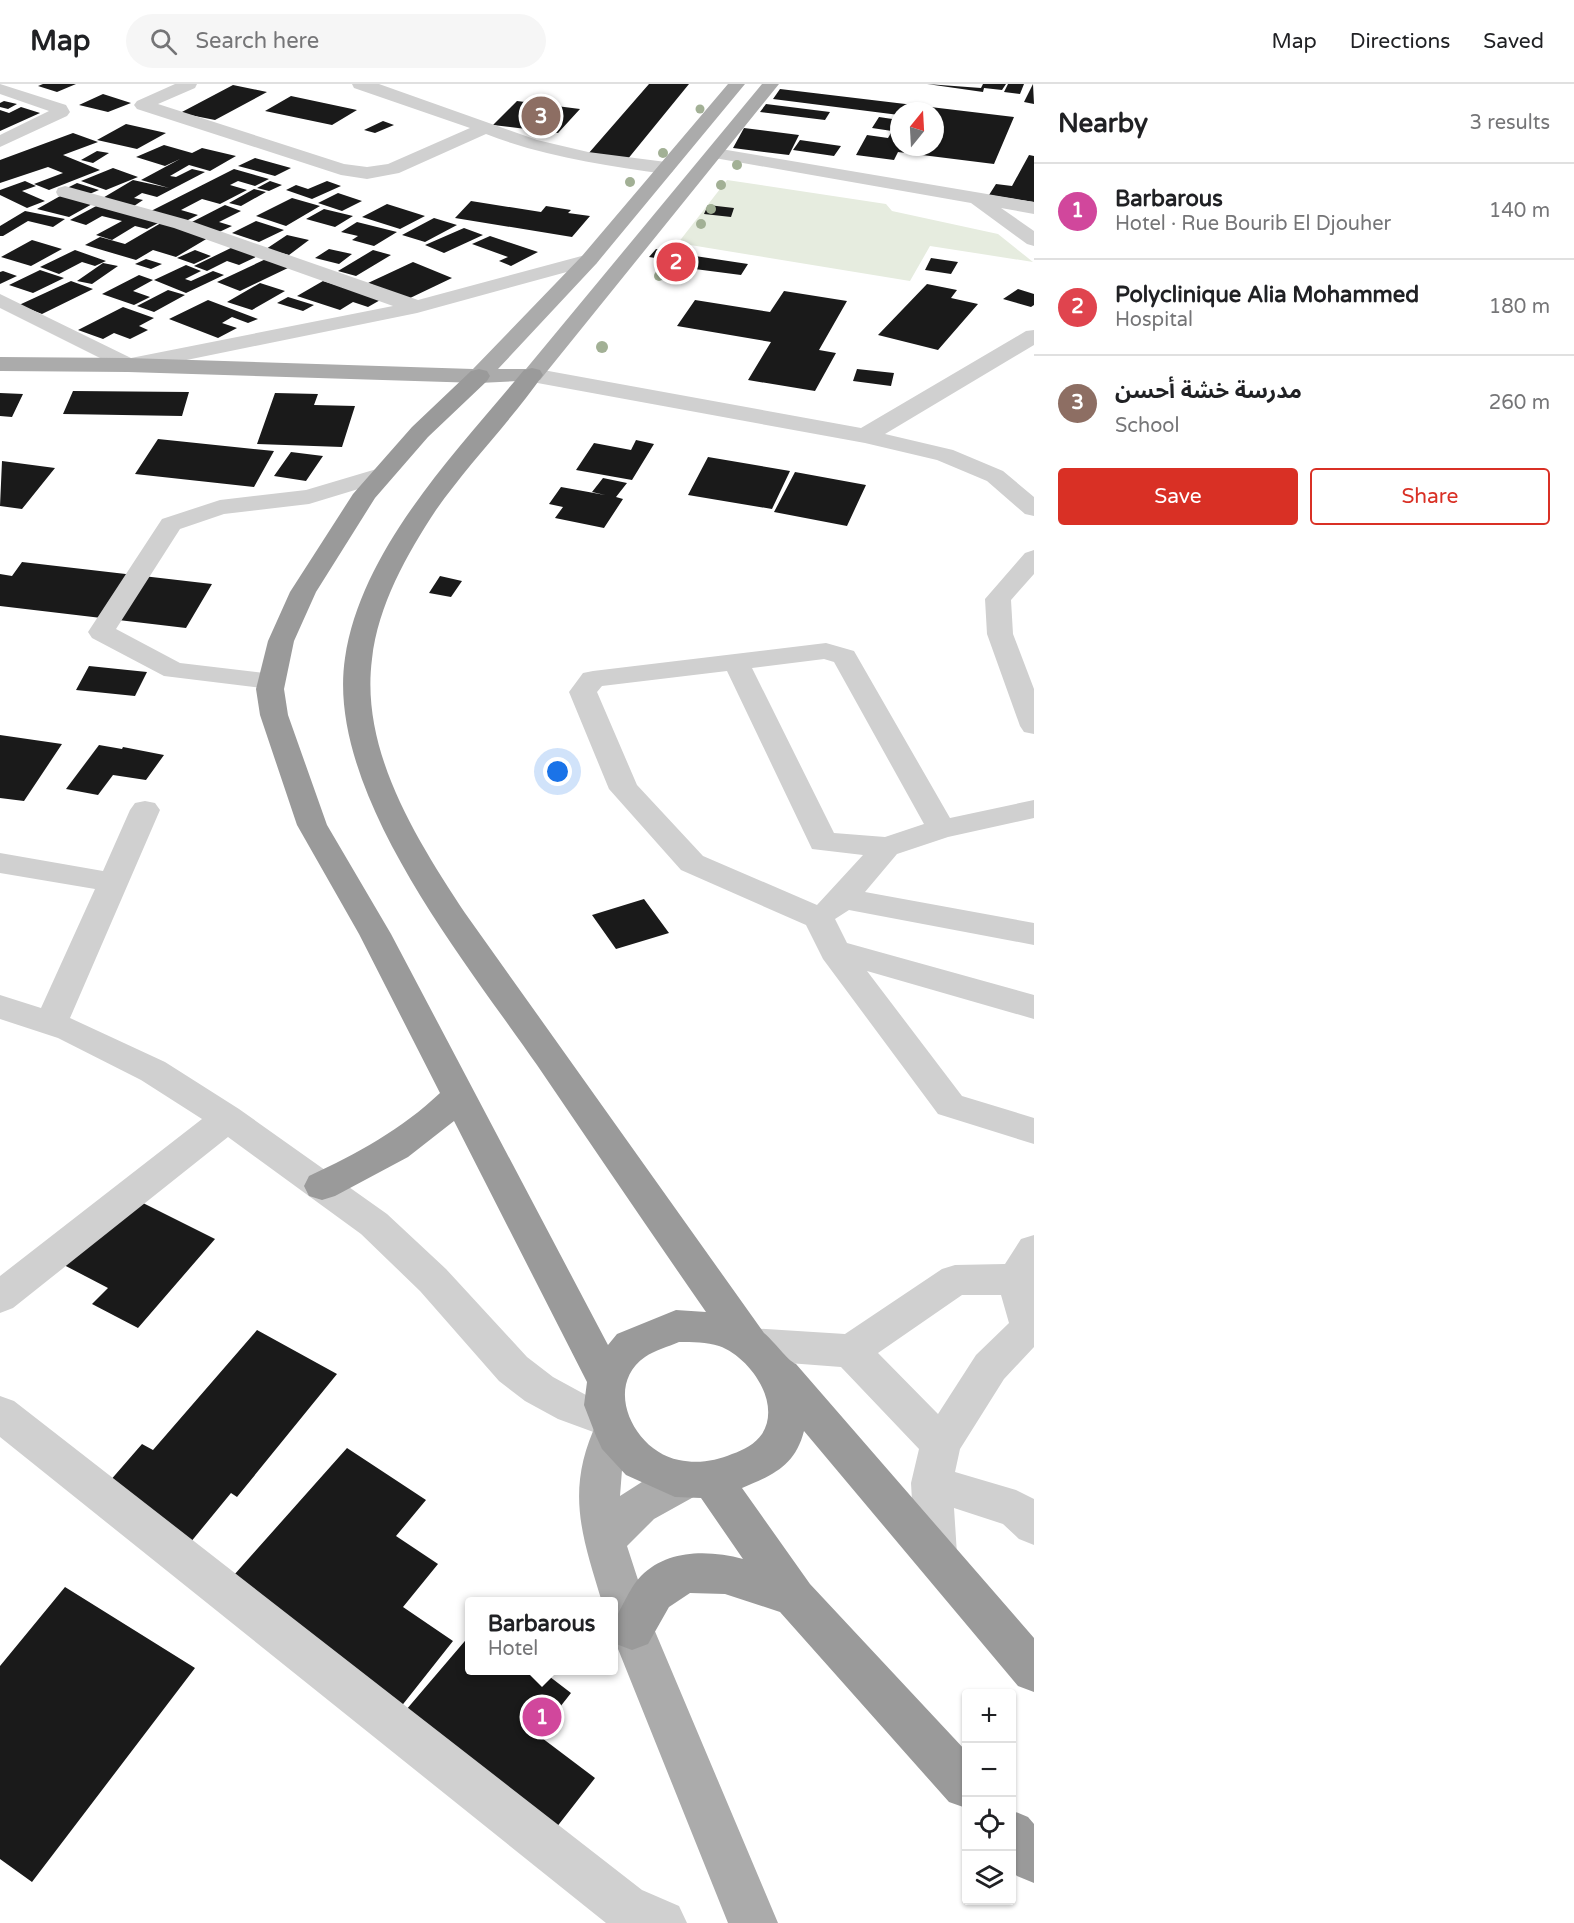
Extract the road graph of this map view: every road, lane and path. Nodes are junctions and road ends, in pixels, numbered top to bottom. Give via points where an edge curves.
1 (189, 84) edge
2 (360, 84) edge
3 (737, 84) edge
4 (771, 84) edge
5 (0, 88) edge
6 (488, 127) junction
7 (0, 142) edge
8 (715, 153) junction
9 (666, 168) junction
10 (65, 192) dead end
11 (973, 196) junction
12 (1034, 208) edge
13 (1034, 240) edge
14 (590, 260) junction
15 (0, 300) edge
16 (417, 307) junction
17 (1034, 336) edge
18 (0, 364) edge
19 (128, 365) junction
20 (532, 375) junction
21 (479, 376) junction
22 (865, 436) junction
23 (380, 475) junction
24 (1008, 486) junction
25 (1034, 486) edge
26 (1034, 509) edge
27 (1034, 558) edge
28 (736, 662) junction
29 (271, 681) junction
30 (1034, 726) edge
31 (1034, 809) edge
32 (145, 810) dead end
33 (942, 829) junction
34 (886, 848) junction
35 (0, 863) edge
36 (112, 883) junction
37 (843, 898) junction
38 (819, 918) junction
39 (1034, 934) edge
40 (834, 951) junction
41 (0, 1007) edge
42 (1034, 1007) edge
43 (51, 1024) junction
44 (459, 1095) junction
45 (227, 1118) junction
46 (1034, 1131) edge
47 (322, 1186) junction
48 (1025, 1265) edge
49 (0, 1297) edge
50 (1031, 1329) edge
51 (851, 1351) junction
52 (760, 1353) junction
53 (606, 1380) junction
54 (0, 1413) edge
55 (610, 1426) junction
56 (941, 1444) junction
57 (699, 1481) junction
58 (932, 1483) junction
59 (1034, 1526) edge
60 (605, 1543) junction
61 (936, 1554) junction
62 (795, 1598) junction
63 (632, 1629) junction
64 (1034, 1671) edge
65 (962, 1781) edge
66 (1016, 1839) edge
67 (1034, 1859) edge
68 (662, 1923) edge
69 (753, 1923) edge

1 - 6 street via 143,105 353,172 392,169
2 - 6 street
3 - 9 main road
4 - 8 main road
5 - 7 street via 61,112
6 - 9 street via 567,153
8 - 11 street
8 - 20 main road
9 - 14 main road
10 - 16 street via 181,224
11 - 12 street
11 - 13 street
14 - 16 street
14 - 21 main road
15 - 19 street
16 - 19 street
17 - 22 street
18 - 19 main road
19 - 21 main road
20 - 21 main road
20 - 22 street
20 - 52 highway via 451,473 382,582 369,614 358,660 356,692 362,730 387,805 452,918
21 - 23 highway
22 - 24 street via 971,464
23 - 29 highway via 303,592 281,642
23 - 29 street via 309,497 220,507 171,524 101,632 174,670
24 - 25 street
24 - 26 street
27 - 30 street via 998,599 1000,634
28 - 33 street via 826,651 844,657
28 - 34 street via 823,842
28 - 38 street via 593,679 583,692 624,789 692,862
29 - 44 highway via 274,715 312,825 375,934
31 - 33 street
32 - 36 street
33 - 34 street
34 - 37 street
35 - 36 street
36 - 43 street
37 - 38 street
37 - 39 street
38 - 40 street
40 - 42 street
40 - 46 street via 950,1105
41 - 43 street
43 - 45 street via 153,1071
44 - 47 highway via 438,1116 385,1155
44 - 53 highway
45 - 47 street
45 - 49 street
47 - 55 street via 374,1224 413,1260 513,1369 539,1389
48 - 50 street
48 - 51 street via 955,1280
50 - 56 street via 990,1367
51 - 52 street
51 - 56 street
52 - 53 highway via 727,1332 702,1326 676,1326 631,1343 615,1359
52 - 57 highway via 784,1386 788,1411 782,1437 767,1458 743,1473
52 - 61 highway
53 - 55 highway via 603,1400
54 - 68 street via 625,1907
55 - 57 highway via 630,1454 655,1472
55 - 60 main road via 599,1485
56 - 58 street
57 - 60 main road via 646,1500 630,1511
57 - 62 highway
58 - 59 street via 1016,1509
58 - 61 street
60 - 63 main road
61 - 64 highway
62 - 63 highway via 742,1578 713,1572 691,1573 656,1590
62 - 65 highway
63 - 69 main road
66 - 67 highway

